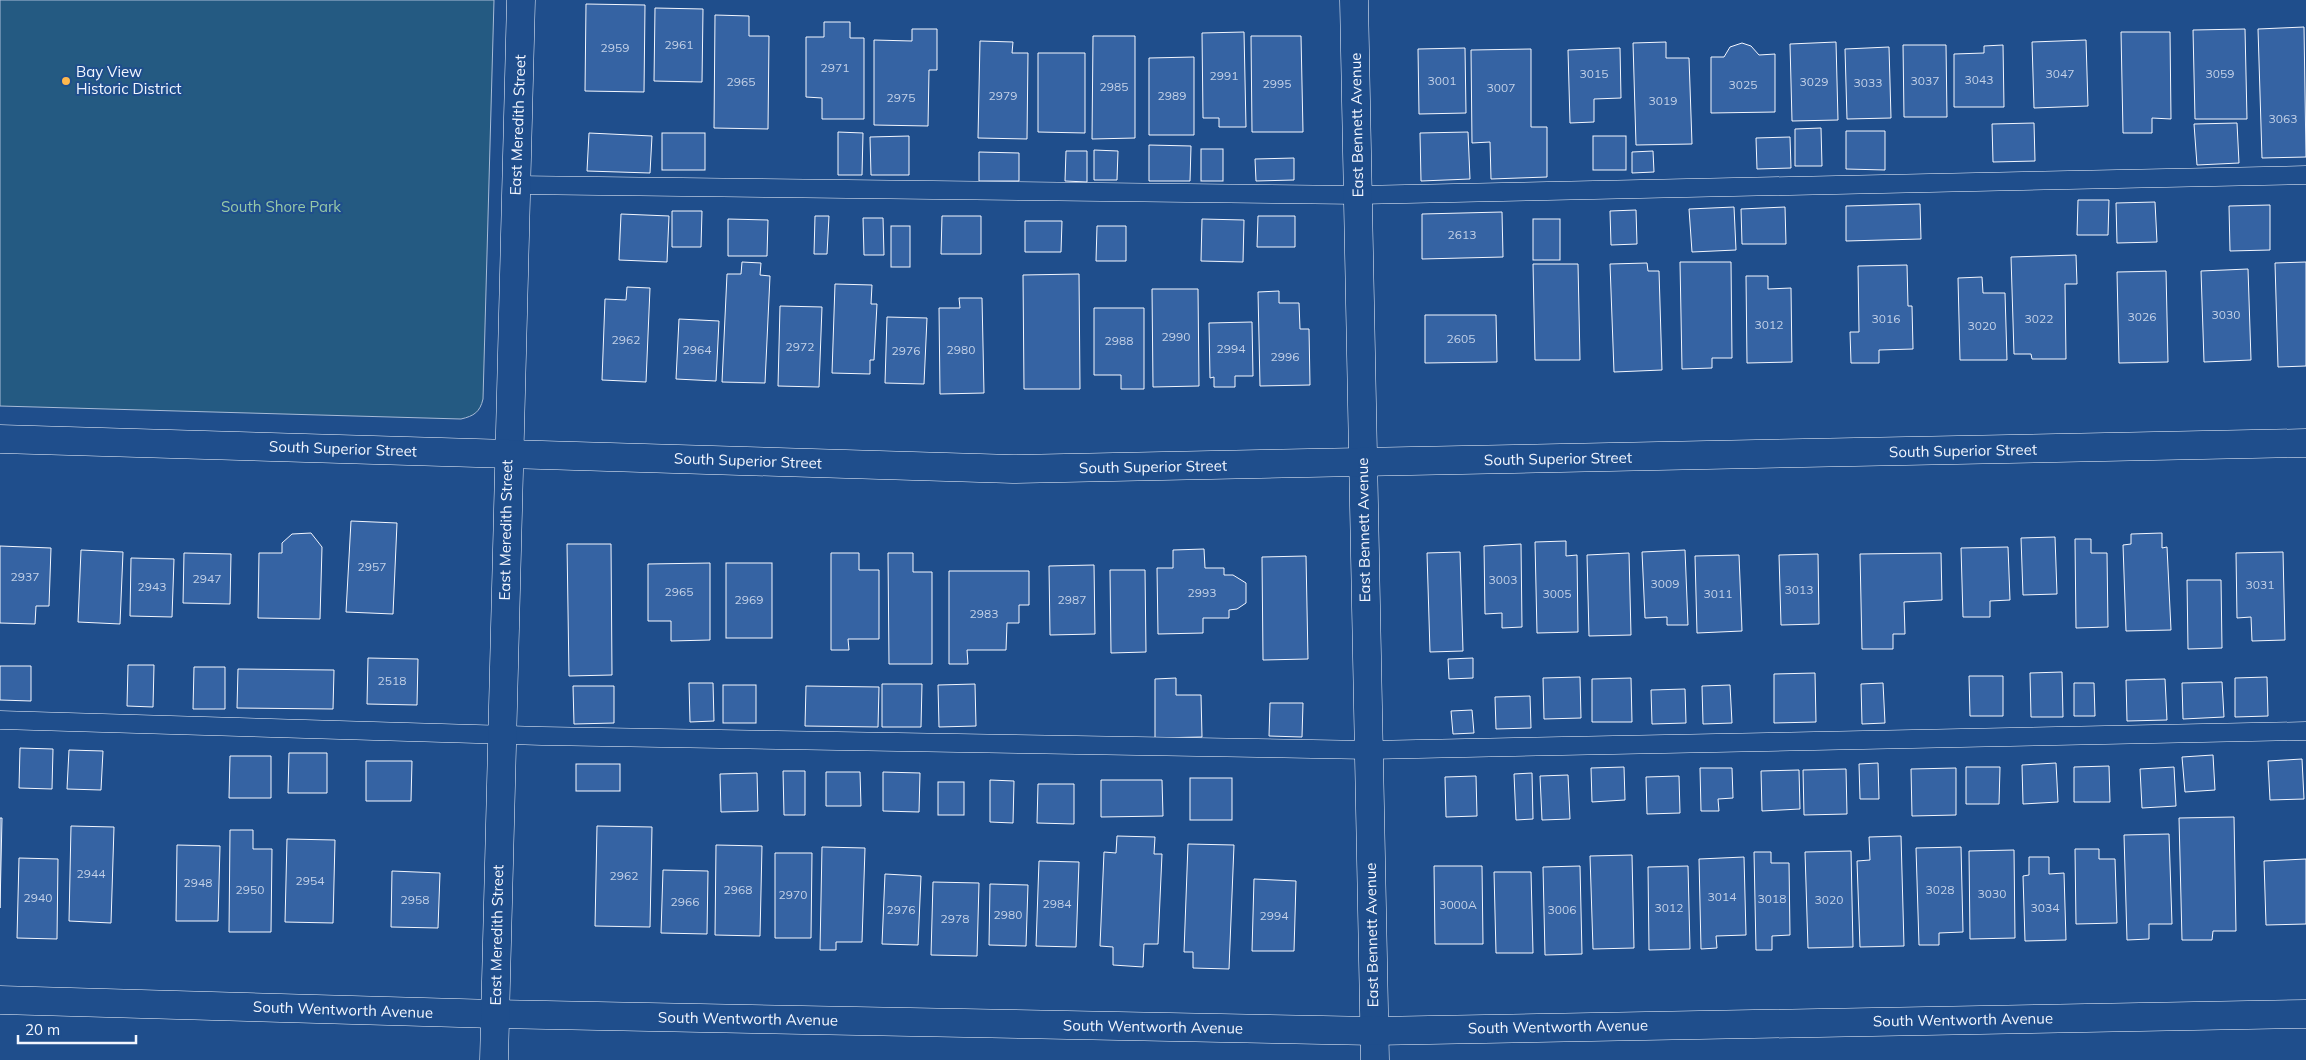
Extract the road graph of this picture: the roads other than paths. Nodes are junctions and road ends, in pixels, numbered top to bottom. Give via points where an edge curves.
1 (522, 0) edge
2 (1354, 0) edge
3 (2306, 176) edge
4 (516, 185) junction
5 (1358, 195) junction
6 (0, 439) edge
7 (2306, 443) edge
8 (508, 454) junction
9 (1363, 463) junction
10 (0, 720) edge
11 (2306, 731) edge
12 (501, 735) junction
13 (1369, 750) junction
14 (0, 1000) edge
15 (495, 1014) junction
16 (2306, 1014) edge
17 (1374, 1031) junction
18 (494, 1060) edge
19 (1374, 1060) edge

1 - 4 street, East Meredith Street
2 - 5 street, East Bennett Avenue
3 - 5 lane
4 - 5 lane
4 - 8 street, East Meredith Street
5 - 9 street, East Bennett Avenue
6 - 8 street, South Superior Street
7 - 9 street, South Superior Street
8 - 9 street, South Superior Street via 1013,469
8 - 12 street, East Meredith Street
9 - 13 street, East Bennett Avenue
10 - 12 lane
11 - 13 lane
12 - 13 lane
12 - 15 street, East Meredith Street
13 - 17 street, East Bennett Avenue
14 - 15 street, South Wentworth Avenue
15 - 17 street, South Wentworth Avenue
15 - 18 street, East Meredith Street
16 - 17 street, South Wentworth Avenue
17 - 19 street, East Bennett Avenue

